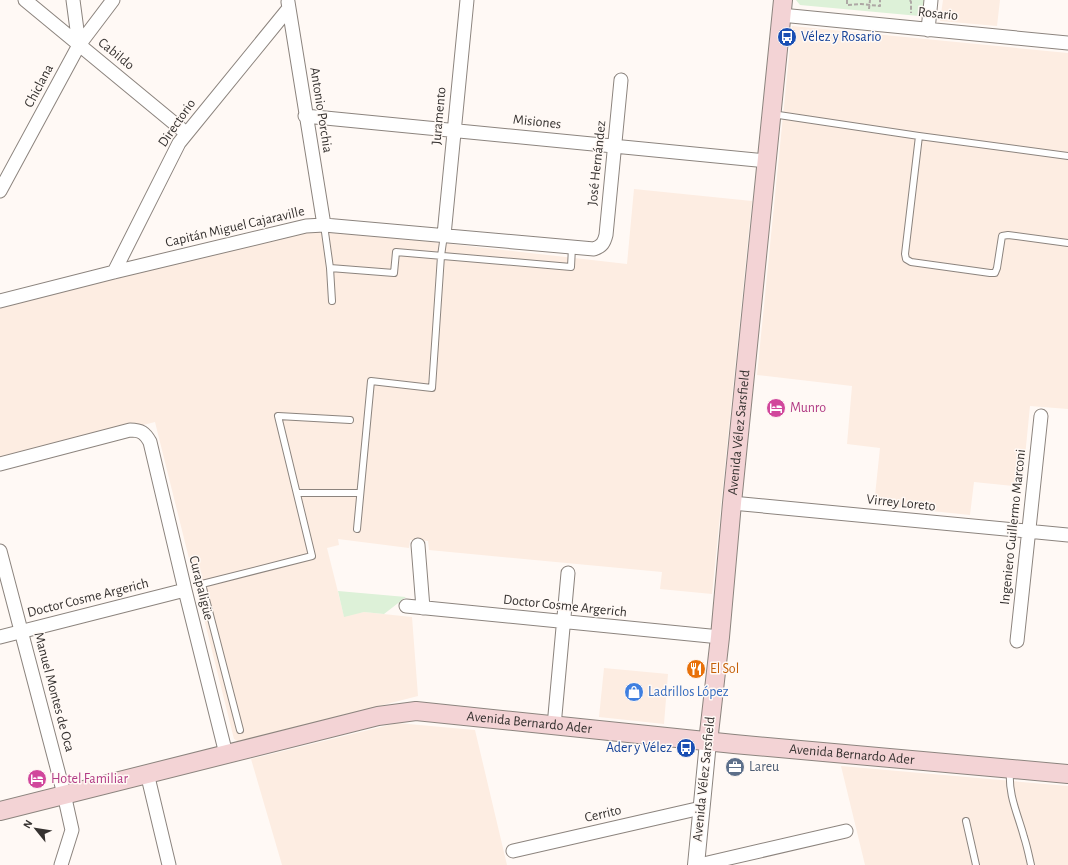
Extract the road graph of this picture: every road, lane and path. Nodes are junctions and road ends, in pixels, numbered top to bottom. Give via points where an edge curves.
1 (25, 0) edge
2 (73, 0) edge
3 (113, 0) edge
4 (467, 0) edge
5 (847, 0) edge
6 (870, 0) edge
7 (880, 0) edge
8 (910, 0) edge
9 (931, 0) edge
10 (288, 4) edge
11 (869, 5) junction
12 (782, 8) edge
13 (869, 9) dead end
14 (911, 13) dead end
15 (928, 30) junction
16 (1068, 43) edge
17 (79, 44) junction
18 (621, 80) dead end
19 (771, 114) junction
20 (305, 116) junction
21 (454, 130) junction
22 (186, 133) junction
23 (920, 136) junction
24 (615, 146) junction
25 (1068, 156) edge
26 (766, 161) junction
27 (0, 191) edge
28 (324, 225) junction
29 (444, 235) junction
30 (1068, 243) edge
31 (572, 247) junction
32 (600, 247) joint
33 (441, 256) junction
34 (330, 268) junction
35 (114, 272) junction
36 (0, 301) edge
37 (332, 301) dead end
38 (1041, 416) dead end
39 (350, 420) dead end
40 (0, 464) edge
41 (297, 493) junction
42 (360, 493) junction
43 (732, 503) junction
44 (357, 529) dead end
45 (1028, 532) junction
46 (1068, 535) edge
47 (418, 545) dead end
48 (0, 551) edge
49 (568, 573) dead end
50 (185, 590) junction
51 (406, 606) dead end
52 (423, 608) junction
53 (563, 622) junction
54 (20, 632) junction
55 (0, 637) edge
56 (720, 637) junction
57 (1017, 641) dead end
58 (554, 726) junction
59 (240, 730) dead end
60 (708, 742) junction
61 (226, 754) junction
62 (1010, 769) junction
63 (147, 773) junction
64 (1068, 774) edge
65 (64, 794) junction
66 (701, 808) junction
67 (0, 811) edge
68 (966, 820) dead end
69 (846, 831) dead end
70 (513, 851) dead end
71 (61, 865) edge
72 (169, 865) edge
73 (696, 865) edge
74 (699, 865) edge
75 (976, 865) edge
76 (1031, 865) edge

1 - 17 street, Cabildo
2 - 17 street
3 - 17 street, Chiclana
4 - 21 street, Juramento
5 - 11 path via 847,5
6 - 11 path
7 - 11 path via 880,6
8 - 14 path
9 - 15 street
10 - 20 street, Antonio Porchia
10 - 22 street, Directorio
11 - 13 path
12 - 15 street, Rosario
12 - 19 main road, Avenida Vélez Sarsfield
15 - 16 street, Rosario
17 - 22 street, Cabildo
17 - 27 street, Chiclana
18 - 24 street, José Hernández
19 - 23 lane
19 - 26 main road, Avenida Vélez Sarsfield
20 - 21 street, Misiones
20 - 28 street, Antonio Porchia
21 - 24 street, Misiones
21 - 29 street, Juramento
22 - 35 street, Directorio via 178,143
23 - 25 lane
23 - 30 lane via 906,259 911,262 995,273 1002,236
24 - 26 street, Misiones
24 - 32 street, José Hernández via 605,242
26 - 43 main road, Avenida Vélez Sarsfield
28 - 29 street, Capitán Miguel Cajaraville
28 - 34 lane
28 - 35 street, Capitán Miguel Cajaraville via 306,226
29 - 31 street, Capitán Miguel Cajaraville
29 - 33 lane
31 - 32 street, Capitán Miguel Cajaraville
31 - 33 lane via 571,267
33 - 34 lane via 396,252 394,273
33 - 42 lane via 432,388 371,380
34 - 37 lane
35 - 36 street, Capitán Miguel Cajaraville
38 - 45 street, Ingeniero Guillermo Marconi
39 - 41 lane via 278,416
40 - 50 street, Curapaligüe via 130,430 143,432 150,442
41 - 42 lane
41 - 59 lane via 312,556 202,584
42 - 44 lane
43 - 45 street, Virrey Loreto
43 - 56 main road, Avenida Vélez Sarsfield
45 - 46 street, Virrey Loreto
45 - 57 street, Ingeniero Guillermo Marconi
47 - 52 street
48 - 54 street, Manuel Montes de Oca
49 - 53 street
50 - 54 street, Doctor Cosme Argerich
50 - 61 street, Curapaligüe
51 - 52 street, Doctor Cosme Argerich
52 - 53 street, Doctor Cosme Argerich
53 - 56 street, Doctor Cosme Argerich
53 - 58 street
54 - 55 street, Doctor Cosme Argerich
54 - 65 street, Manuel Montes de Oca
56 - 60 main road, Avenida Vélez Sarsfield
58 - 60 main road, Avenida Bernardo Ader
58 - 61 main road, Avenida Bernardo Ader via 416,711 378,716
60 - 62 main road, Avenida Bernardo Ader
60 - 66 street, Avenida Vélez Sarsfield
61 - 63 main road, Avenida Bernardo Ader
62 - 64 main road, Avenida Bernardo Ader
62 - 76 lane via 1011,798
63 - 65 main road, Avenida Bernardo Ader
63 - 72 street
65 - 67 main road, Avenida Bernardo Ader
65 - 71 street, Manuel Montes de Oca via 72,830
66 - 70 street, Cerrito
66 - 73 street, Avenida Vélez Sarsfield
68 - 75 lane
69 - 74 street

